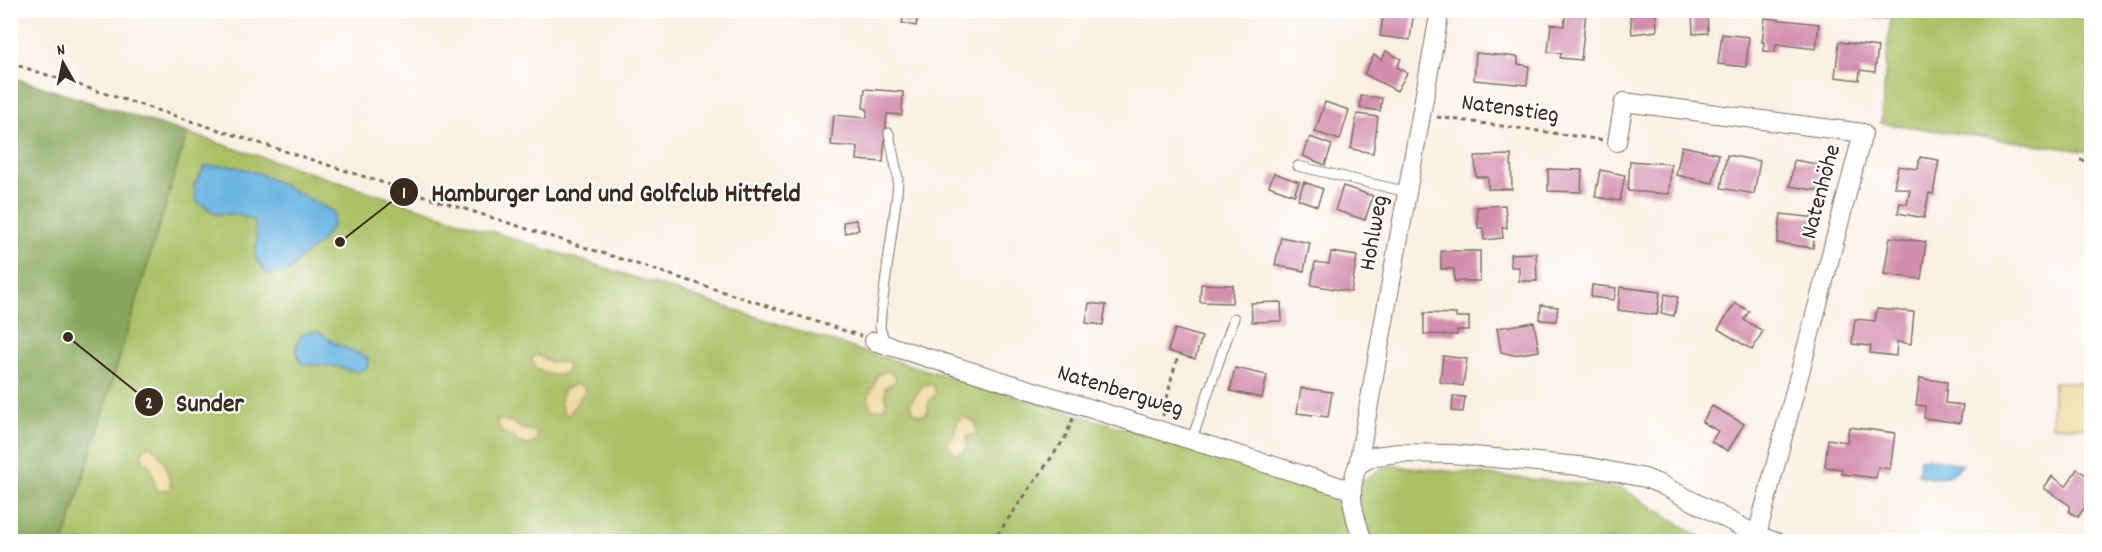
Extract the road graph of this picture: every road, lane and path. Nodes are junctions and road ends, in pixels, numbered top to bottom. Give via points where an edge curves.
1 (1440, 10) edge
2 (10, 63) edge
3 (1421, 114) junction
4 (889, 133) dead end
5 (1596, 139) dead end
6 (1617, 141) dead end
7 (2080, 160) dead end
8 (2091, 162) edge
9 (1298, 166) dead end
10 (1407, 192) junction
11 (1234, 318) dead end
12 (880, 343) junction
13 (1179, 354) dead end
14 (1079, 405) junction
15 (1158, 429) junction
16 (1192, 439) junction
17 (1358, 465) junction
18 (1351, 490) junction
19 (1757, 535) junction
20 (992, 542) edge
21 (1363, 542) edge
22 (1776, 542) edge

1 - 3 street, Hohlweg
2 - 12 path
3 - 5 path, Natenstieg
3 - 10 street, Hohlweg
4 - 12 lane via 898,178
6 - 19 street, Natenhöhe via 1624,102 1863,133
7 - 8 path
9 - 10 lane
10 - 17 street, Hohlweg
11 - 16 lane
12 - 14 street, Natenbergweg
13 - 15 path
14 - 15 street, Natenbergweg
14 - 20 path via 1065,438
15 - 16 street, Natenbergweg
16 - 18 street, Natenbergweg
17 - 18 street, Hohlweg
17 - 19 street via 1374,456 1399,453 1590,467 1645,478
18 - 21 street
19 - 22 street

